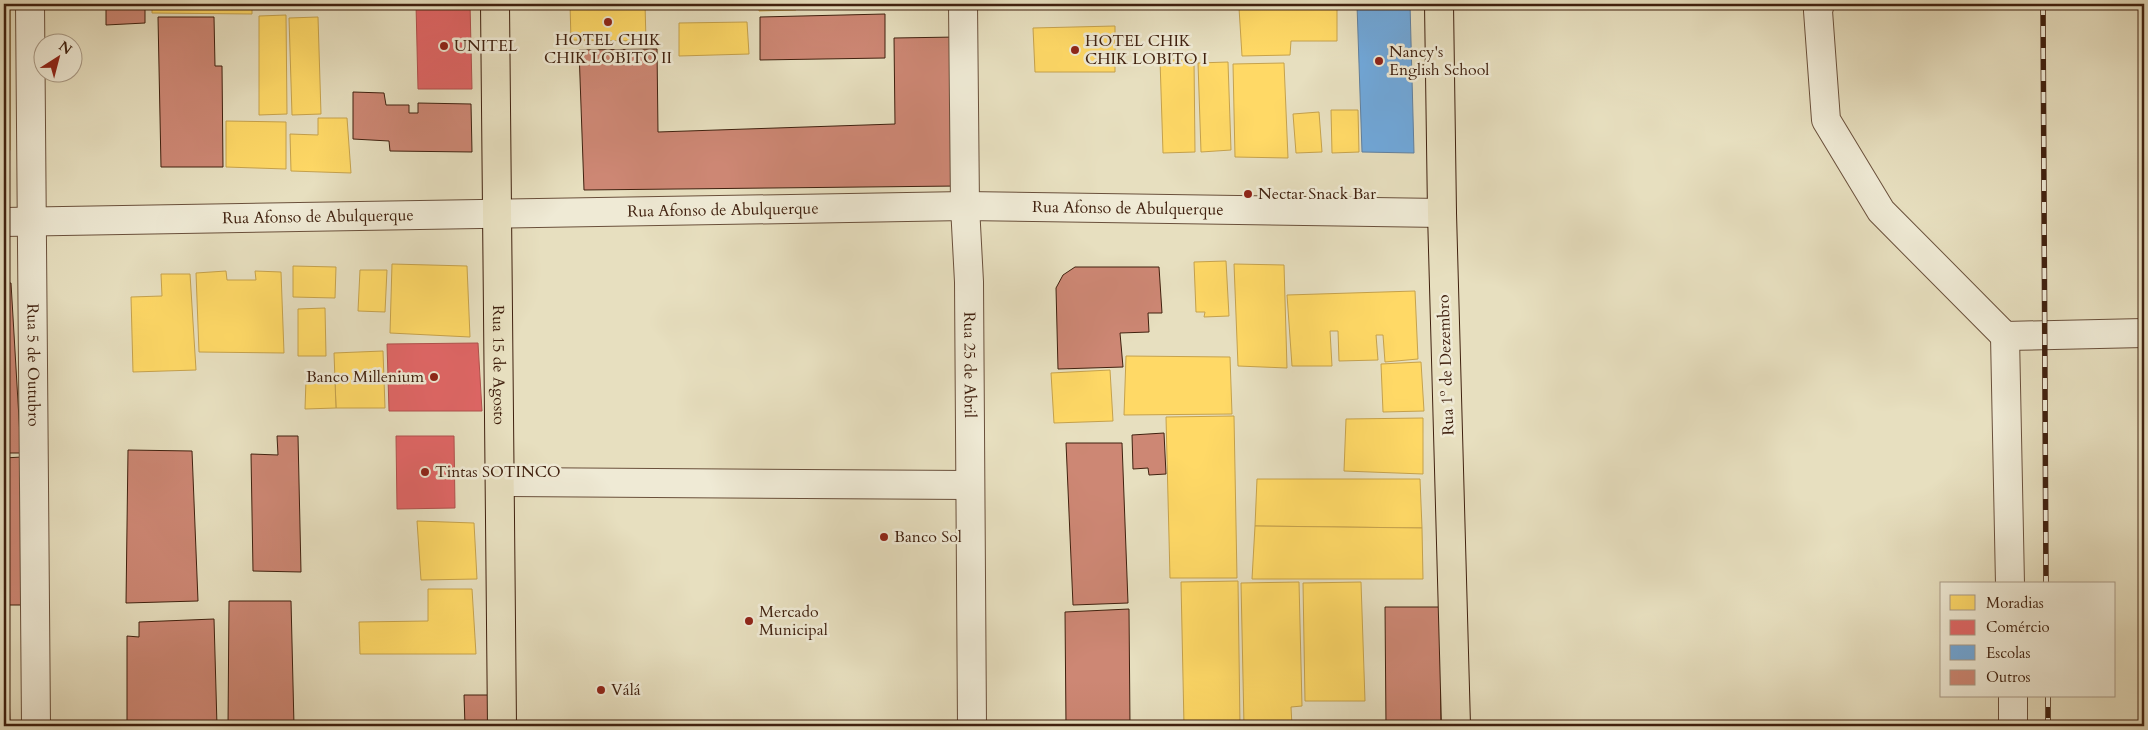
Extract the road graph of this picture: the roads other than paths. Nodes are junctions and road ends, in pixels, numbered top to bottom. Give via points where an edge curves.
1 (30, 4) edge
2 (495, 4) edge
3 (963, 4) edge
4 (1439, 4) edge
5 (1820, 4) edge
6 (965, 206) junction
7 (1442, 213) junction
8 (497, 214) junction
9 (32, 221) junction
10 (4, 222) edge
11 (2144, 333) edge
12 (2005, 336) junction
13 (500, 482) junction
14 (969, 485) junction
15 (2010, 582) edge
16 (2013, 698) edge
17 (36, 726) edge
18 (502, 726) edge
19 (972, 726) edge
20 (1456, 726) edge
21 (2013, 726) edge

1 - 9 street, Rua 5 de Outubro
2 - 8 main road, Rua 15 de Agosto
3 - 6 street, Rua 25 de Abril
4 - 7 main road, Rua 1º de Dezembro
5 - 12 street via 1826,120 1881,211
6 - 7 street, Rua Afonso de Abulquerque
6 - 8 street, Rua Afonso de Abulquerque
6 - 14 street, Rua 25 de Abril via 969,282
7 - 20 main road, Rua 1º de Dezembro
8 - 9 street, Rua Afonso de Abulquerque
8 - 13 main road, Rua 15 de Agosto
9 - 10 street, Rua Afonso de Abulquerque
9 - 17 street, Rua 5 de Outubro
11 - 12 street
12 - 15 street
13 - 14 street
13 - 18 main road, Rua 15 de Agosto
14 - 19 street, Rua 25 de Abril
16 - 21 street

